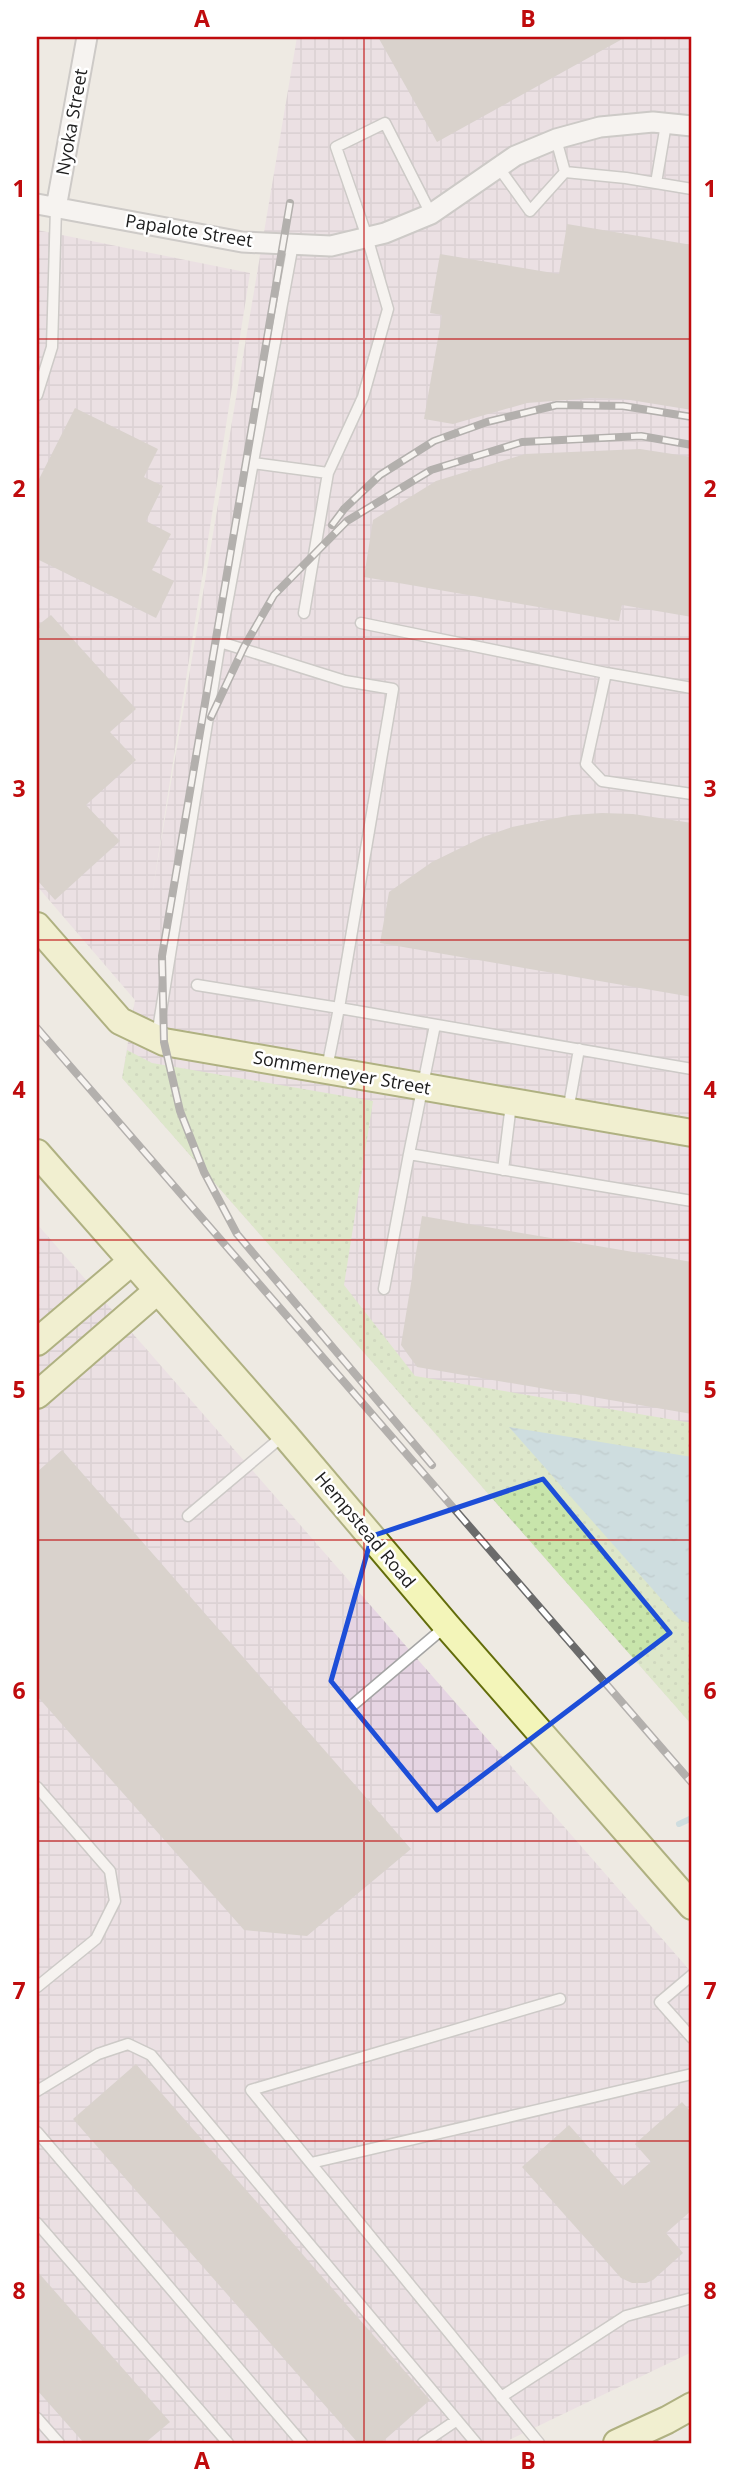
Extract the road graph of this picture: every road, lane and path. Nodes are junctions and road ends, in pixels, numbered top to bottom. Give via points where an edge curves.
1 (87, 37) edge
2 (666, 124) junction
3 (692, 127) edge
4 (556, 139) junction
5 (499, 168) junction
6 (565, 172) junction
7 (656, 183) junction
8 (692, 189) edge
9 (46, 206) edge
10 (431, 214) junction
11 (367, 237) junction
12 (293, 244) junction
13 (37, 396) edge
14 (253, 463) junction
15 (328, 473) junction
16 (304, 613) dead end
17 (361, 623) dead end
18 (220, 642) junction
19 (606, 673) junction
20 (692, 688) edge
21 (692, 794) edge
22 (37, 926) edge
23 (197, 985) dead end
24 (339, 1008) junction
25 (435, 1025) junction
26 (157, 1039) junction
27 (579, 1049) junction
28 (692, 1069) edge
29 (326, 1071) junction
30 (421, 1087) junction
31 (511, 1102) junction
32 (568, 1112) junction
33 (692, 1132) edge
34 (37, 1153) edge
35 (409, 1154) junction
36 (503, 1170) junction
37 (692, 1201) edge
38 (131, 1262) junction
39 (384, 1289) dead end
40 (157, 1291) junction
41 (37, 1342) edge
42 (37, 1395) edge
43 (285, 1435) junction
44 (188, 1516) dead end
45 (447, 1626) junction
46 (354, 1704) dead end
47 (37, 1787) edge
48 (692, 1906) edge
49 (692, 1975) edge
50 (37, 1987) edge
51 (560, 1999) dead end
52 (692, 2038) edge
53 (692, 2074) edge
54 (37, 2091) edge
55 (37, 2132) edge
56 (311, 2163) junction
57 (37, 2223) edge
58 (692, 2298) edge
59 (501, 2396) junction
60 (692, 2406) edge
61 (37, 2418) edge
62 (680, 2418) edge
63 (457, 2420) junction
64 (59, 2443) edge
65 (228, 2443) edge
66 (302, 2443) edge
67 (423, 2443) edge
68 (476, 2443) edge
69 (539, 2443) edge
70 (617, 2443) edge

1 - 9 street, Nyoka Street
2 - 3 street, Papalote Street
2 - 4 street, Papalote Street via 600,127
2 - 7 lane
4 - 5 street, Papalote Street
4 - 6 lane
5 - 6 lane via 530,211
5 - 10 street, Papalote Street
6 - 7 lane
7 - 8 lane
9 - 12 street, Papalote Street via 242,242
9 - 13 lane via 52,347
10 - 11 street, Papalote Street
10 - 11 lane via 385,123 336,147
11 - 12 street, Papalote Street via 331,246
11 - 15 lane via 388,309 363,397
12 - 14 lane
14 - 15 lane
14 - 18 lane
15 - 16 lane
17 - 19 lane
18 - 24 lane via 345,681 393,689
18 - 26 lane
19 - 20 lane
19 - 21 lane via 586,764 602,781
22 - 26 main road, Sommermeyer Street via 120,1021
23 - 24 lane
24 - 25 lane
24 - 29 lane
25 - 27 lane
25 - 30 lane
26 - 29 main road, Sommermeyer Street
27 - 28 lane
27 - 32 lane
29 - 30 main road, Sommermeyer Street
30 - 31 main road, Sommermeyer Street
30 - 35 lane
31 - 32 main road, Sommermeyer Street
31 - 36 lane
32 - 33 main road, Sommermeyer Street
34 - 38 main road, Hempstead Road
35 - 36 lane
35 - 39 lane
36 - 37 lane
38 - 40 main road, Hempstead Road
38 - 41 main road
40 - 42 main road
40 - 43 main road, Hempstead Road
43 - 44 lane
43 - 45 main road, Hempstead Road
45 - 46 lane
45 - 48 main road, Hempstead Road
47 - 50 lane via 110,1871 115,1901 96,1939
49 - 52 lane via 660,2002
51 - 56 lane via 251,2090
53 - 56 lane
54 - 63 lane via 98,2053 128,2045 151,2055
55 - 66 lane
56 - 59 lane
57 - 65 lane
58 - 59 lane via 626,2316
59 - 69 lane
60 - 62 main road
61 - 64 lane
62 - 70 main road
63 - 67 lane
63 - 68 lane

